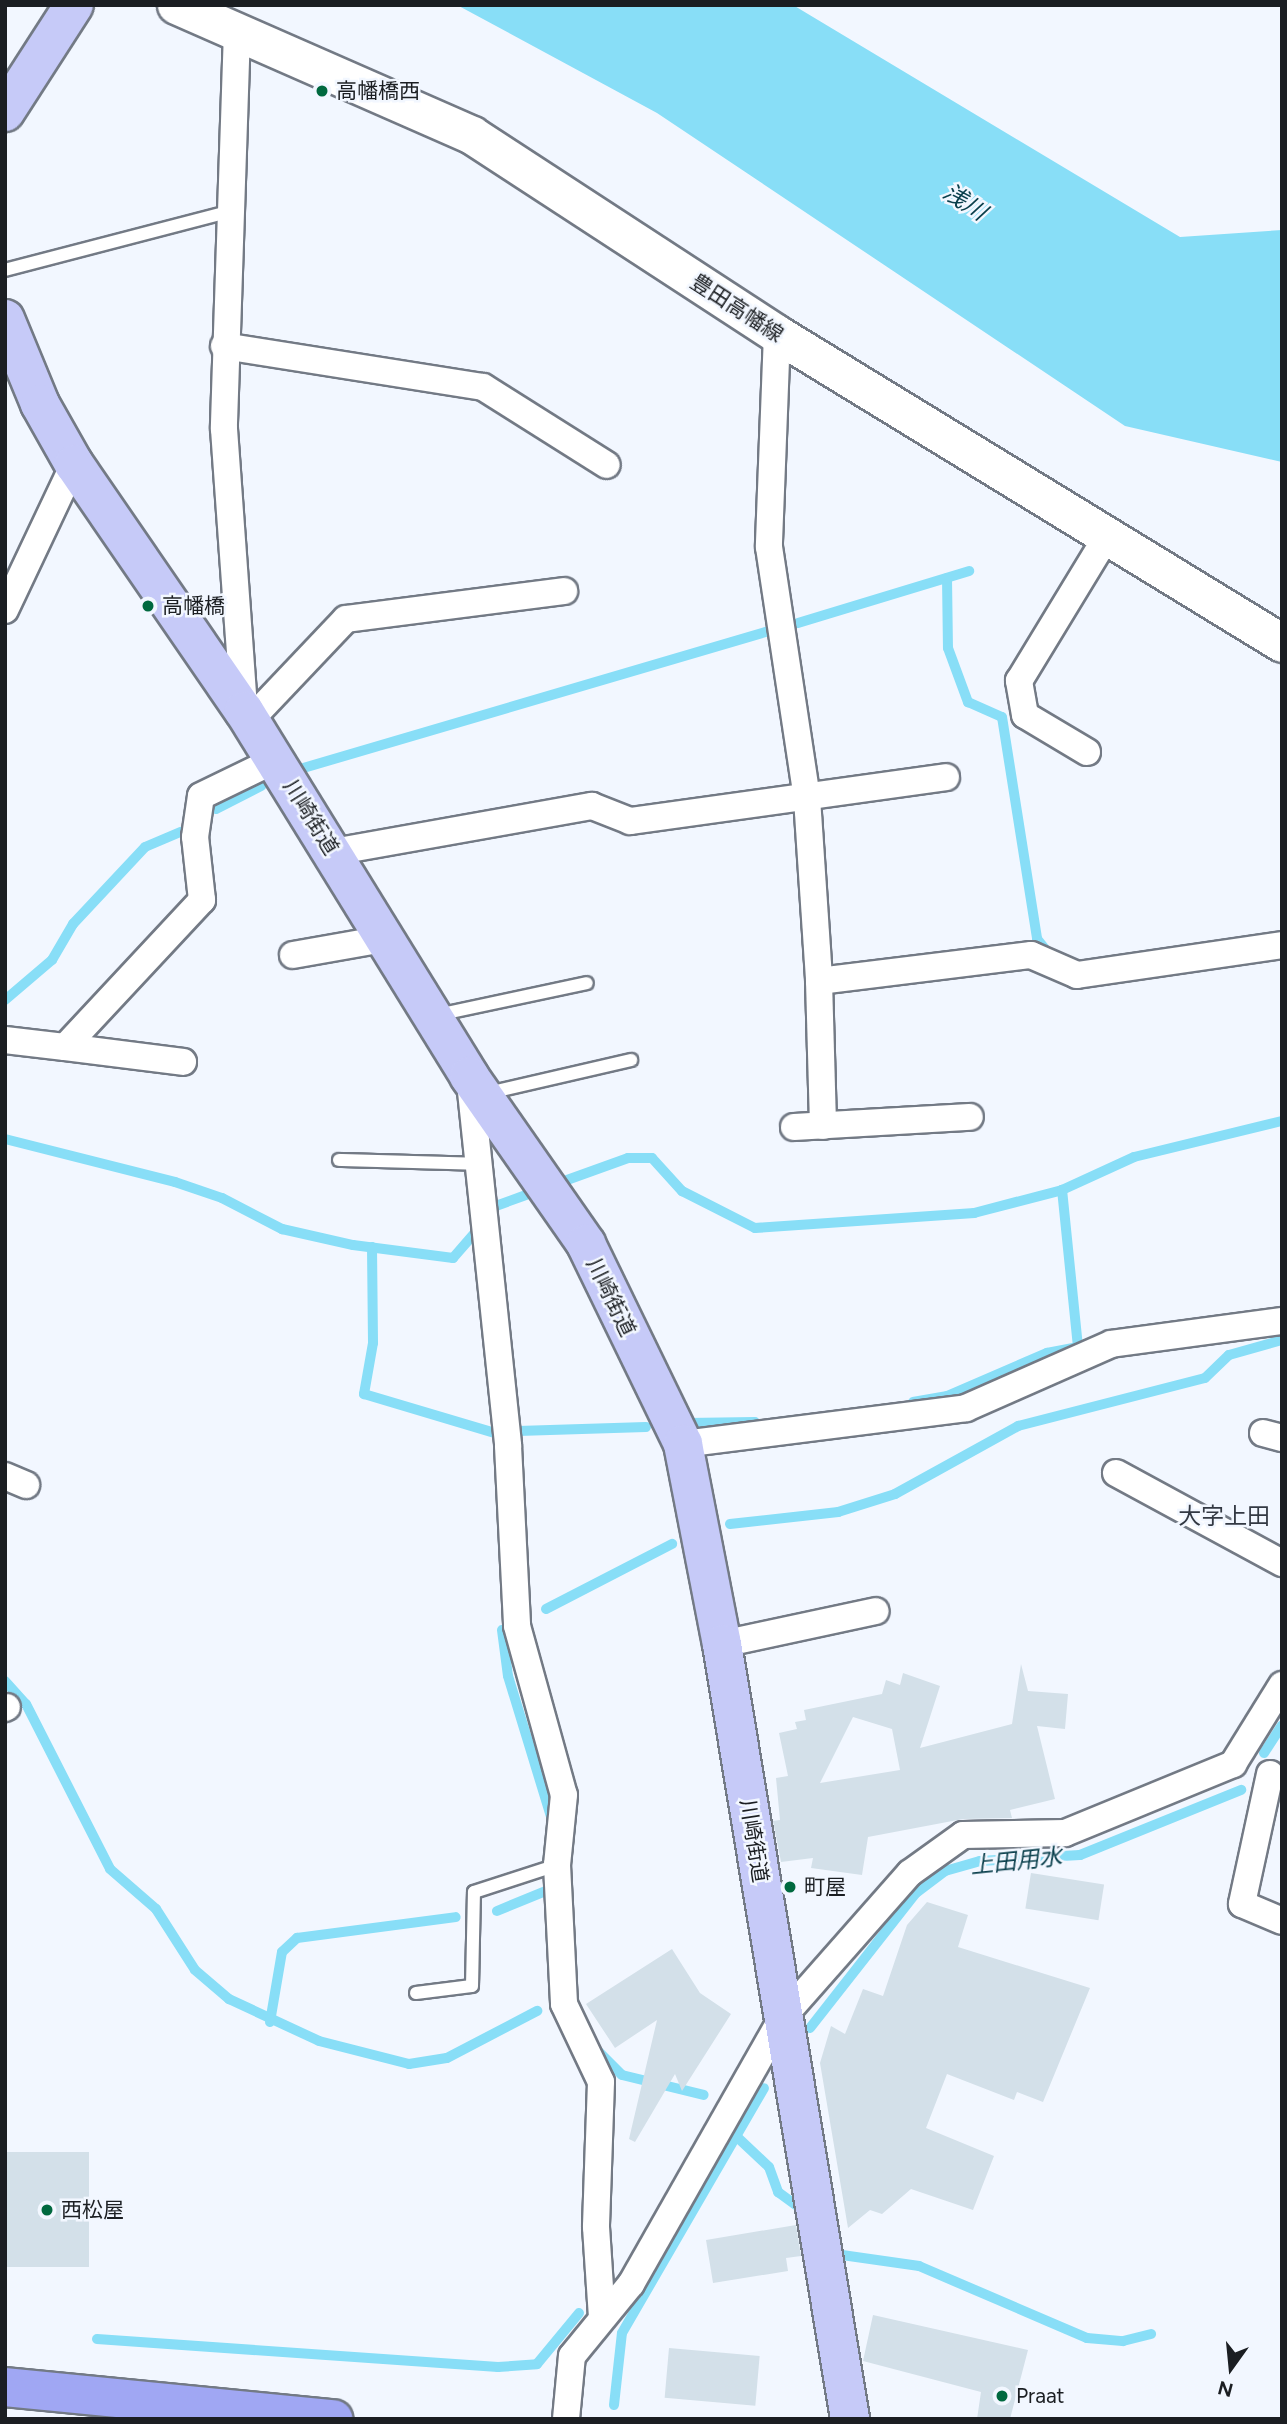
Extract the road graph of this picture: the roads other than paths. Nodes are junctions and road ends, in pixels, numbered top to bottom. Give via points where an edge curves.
1 (74, 5) edge
2 (176, 5) edge
3 (237, 31) junction
4 (5, 112) edge
5 (232, 211) junction
6 (5, 270) edge
7 (5, 319) edge
8 (777, 334) junction
9 (224, 346) junction
10 (74, 464) junction
11 (607, 465) dead end
12 (1107, 536) junction
13 (564, 591) dead end
14 (5, 610) edge
15 (1282, 643) edge
16 (247, 716) junction
17 (1087, 752) dead end
18 (275, 761) junction
19 (946, 778) dead end
20 (807, 798) junction
21 (333, 852) junction
22 (384, 939) junction
23 (1282, 945) edge
24 (293, 955) dead end
25 (819, 981) junction
26 (587, 983) dead end
27 (432, 1016) junction
28 (5, 1040) edge
29 (65, 1047) junction
30 (631, 1060) dead end
31 (183, 1062) dead end
32 (475, 1085) junction
33 (970, 1117) dead end
34 (823, 1126) junction
35 (794, 1127) dead end
36 (339, 1160) dead end
37 (478, 1164) junction
38 (1282, 1321) edge
39 (683, 1444) junction
40 (1116, 1473) dead end
41 (1282, 1563) edge
42 (876, 1611) dead end
43 (722, 1644) junction
44 (1282, 1685) edge
45 (1233, 1764) junction
46 (1276, 1776) edge
47 (558, 1865) junction
48 (1282, 1921) edge
49 (416, 1993) dead end
50 (782, 2018) junction
51 (602, 2318) junction
52 (5, 2387) edge
53 (333, 2419) edge
54 (566, 2419) edge
55 (850, 2419) edge

1 - 4 main road
2 - 3 main road, 豊田高幡線
3 - 5 street
3 - 8 main road, 豊田高幡線 via 472,135
5 - 6 lane
5 - 9 street
7 - 10 main road, 川崎街道 via 40,404
8 - 12 main road, 豊田高幡線
8 - 20 street via 769,547
9 - 11 street via 483,387
9 - 16 street via 231,587
10 - 14 street
10 - 16 main road, 川崎街道
12 - 15 main road, 豊田高幡線
12 - 17 street via 1019,681 1025,715
13 - 16 street via 346,619
16 - 18 main road, 川崎街道
18 - 21 main road, 川崎街道
18 - 29 street via 201,796 195,837 202,900
19 - 20 street
20 - 21 street via 630,821 592,806
20 - 25 street
21 - 22 main road, 川崎街道
22 - 24 street
22 - 27 main road, 川崎街道
23 - 25 street via 1077,975 1031,955
25 - 34 street
26 - 27 lane
27 - 32 main road, 川崎街道
28 - 29 street
29 - 31 street
30 - 32 lane
32 - 37 street
32 - 39 main road, 川崎街道 via 586,1244
33 - 34 street
34 - 35 street
36 - 37 lane
37 - 47 street via 508,1446 517,1626 564,1795
38 - 39 street via 1111,1344 966,1408
39 - 43 main road, 川崎街道
40 - 41 street
42 - 43 street
43 - 50 main road, 川崎街道
44 - 45 street
45 - 46 street
45 - 50 street via 1065,1833 963,1835 910,1873
46 - 48 street via 1242,1904
47 - 49 lane via 474,1892 472,1986
47 - 51 street via 564,2004 601,2082 596,2227
50 - 51 street via 631,2284
50 - 55 main road, 川崎街道
51 - 54 street via 572,2356
52 - 53 highway

